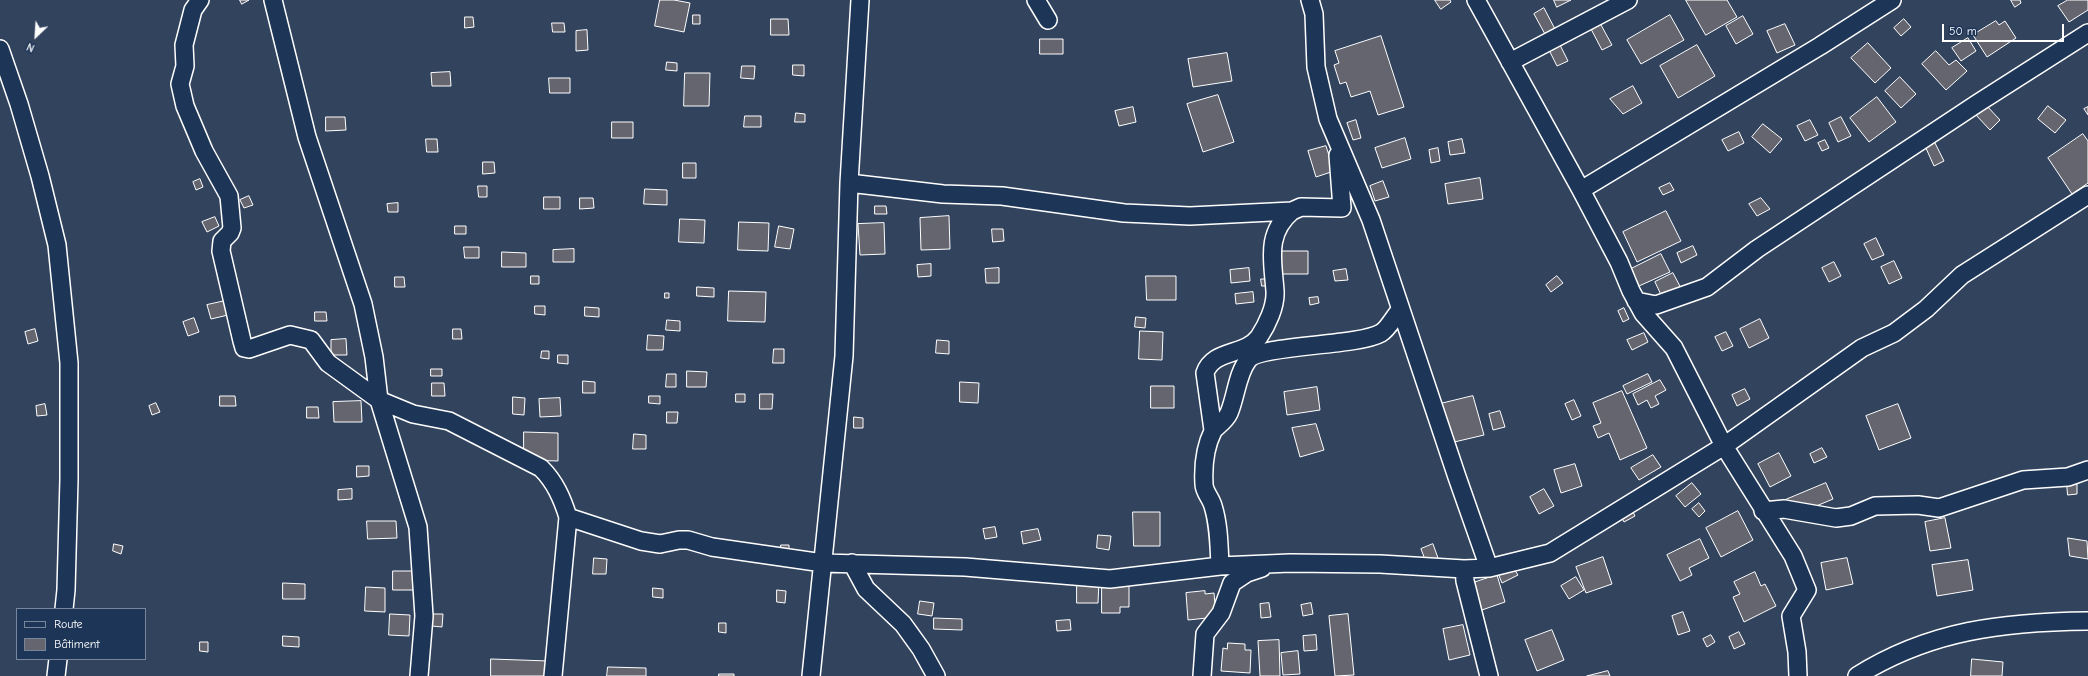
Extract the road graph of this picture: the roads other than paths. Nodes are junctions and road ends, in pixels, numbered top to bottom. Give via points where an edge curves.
1 (200, 0) edge
2 (273, 0) edge
3 (860, 0) edge
4 (1036, 0) edge
5 (1310, 0) edge
6 (1476, 0) edge
7 (1628, 0) edge
8 (1892, 0) edge
9 (1048, 20) dead end
10 (2088, 33) edge
11 (0, 49) edge
12 (1510, 62) junction
13 (1338, 142) junction
14 (849, 183) junction
15 (1581, 190) junction
16 (2088, 195) edge
17 (1292, 211) junction
18 (1636, 301) junction
19 (1400, 310) junction
20 (378, 400) junction
21 (1213, 430) junction
22 (1724, 446) junction
23 (2088, 470) edge
24 (1763, 511) junction
25 (568, 517) junction
26 (824, 563) junction
27 (1290, 563) junction
28 (852, 564) junction
29 (879, 564) junction
30 (1220, 566) junction
31 (1489, 568) junction
32 (1464, 569) junction
33 (862, 581) junction
34 (64, 608) edge
35 (2088, 621) edge
36 (58, 660) edge
37 (56, 676) edge
38 (419, 676) edge
39 (553, 676) edge
40 (811, 676) edge
41 (936, 676) edge
42 (1202, 676) edge
43 (1489, 676) edge
44 (1798, 676) edge
45 (1857, 676) edge

1 - 20 street via 193,10 184,45 185,66 180,84 185,106 201,143 229,196 232,228 222,241 221,251 244,348 253,348 290,335 311,340 328,363
2 - 20 street via 307,137 363,304 374,357
3 - 14 street
4 - 9 street
5 - 13 street via 1314,14 1316,67 1328,119
6 - 12 street
7 - 12 street
8 - 15 street
10 - 18 street via 1959,115 1707,286 1656,305
11 - 34 street via 20,104 57,245 69,363 69,480
12 - 15 street
13 - 17 street via 1342,208 1301,207
13 - 19 street via 1371,220
14 - 17 street via 943,194 1002,196 1124,213 1190,216
14 - 26 street via 844,356
15 - 18 street via 1619,262
16 - 22 street via 1962,275 1926,309 1894,333 1862,348
17 - 21 street via 1284,218 1274,239 1274,300 1266,325 1258,338 1247,348 1218,357 1206,368
18 - 22 street via 1643,313 1674,348
19 - 21 street via 1384,330 1375,335 1280,350 1249,358 1229,412 1225,420
19 - 31 street
20 - 25 street via 413,414 455,423 541,468 559,491
20 - 38 street via 418,527 424,616
21 - 30 street via 1205,452 1204,486 1216,516
22 - 24 street
22 - 31 street via 1550,553
23 - 24 street via 2068,477 2023,480 1940,508 1918,505 1875,506 1851,516 1836,518 1784,509
24 - 44 street via 1793,556 1807,590 1791,616
25 - 26 street via 641,541 660,544 688,540 712,547
25 - 39 street
26 - 28 street
26 - 40 street
27 - 30 street
27 - 32 street via 1380,564
27 - 42 street via 1256,569 1232,583 1221,613 1205,634
28 - 29 street
28 - 33 street
29 - 30 street via 965,567 1110,579
29 - 33 street
31 - 32 street
32 - 43 street
33 - 41 street via 903,624
35 - 45 street via 2032,622 1956,634 1879,662
36 - 37 street

